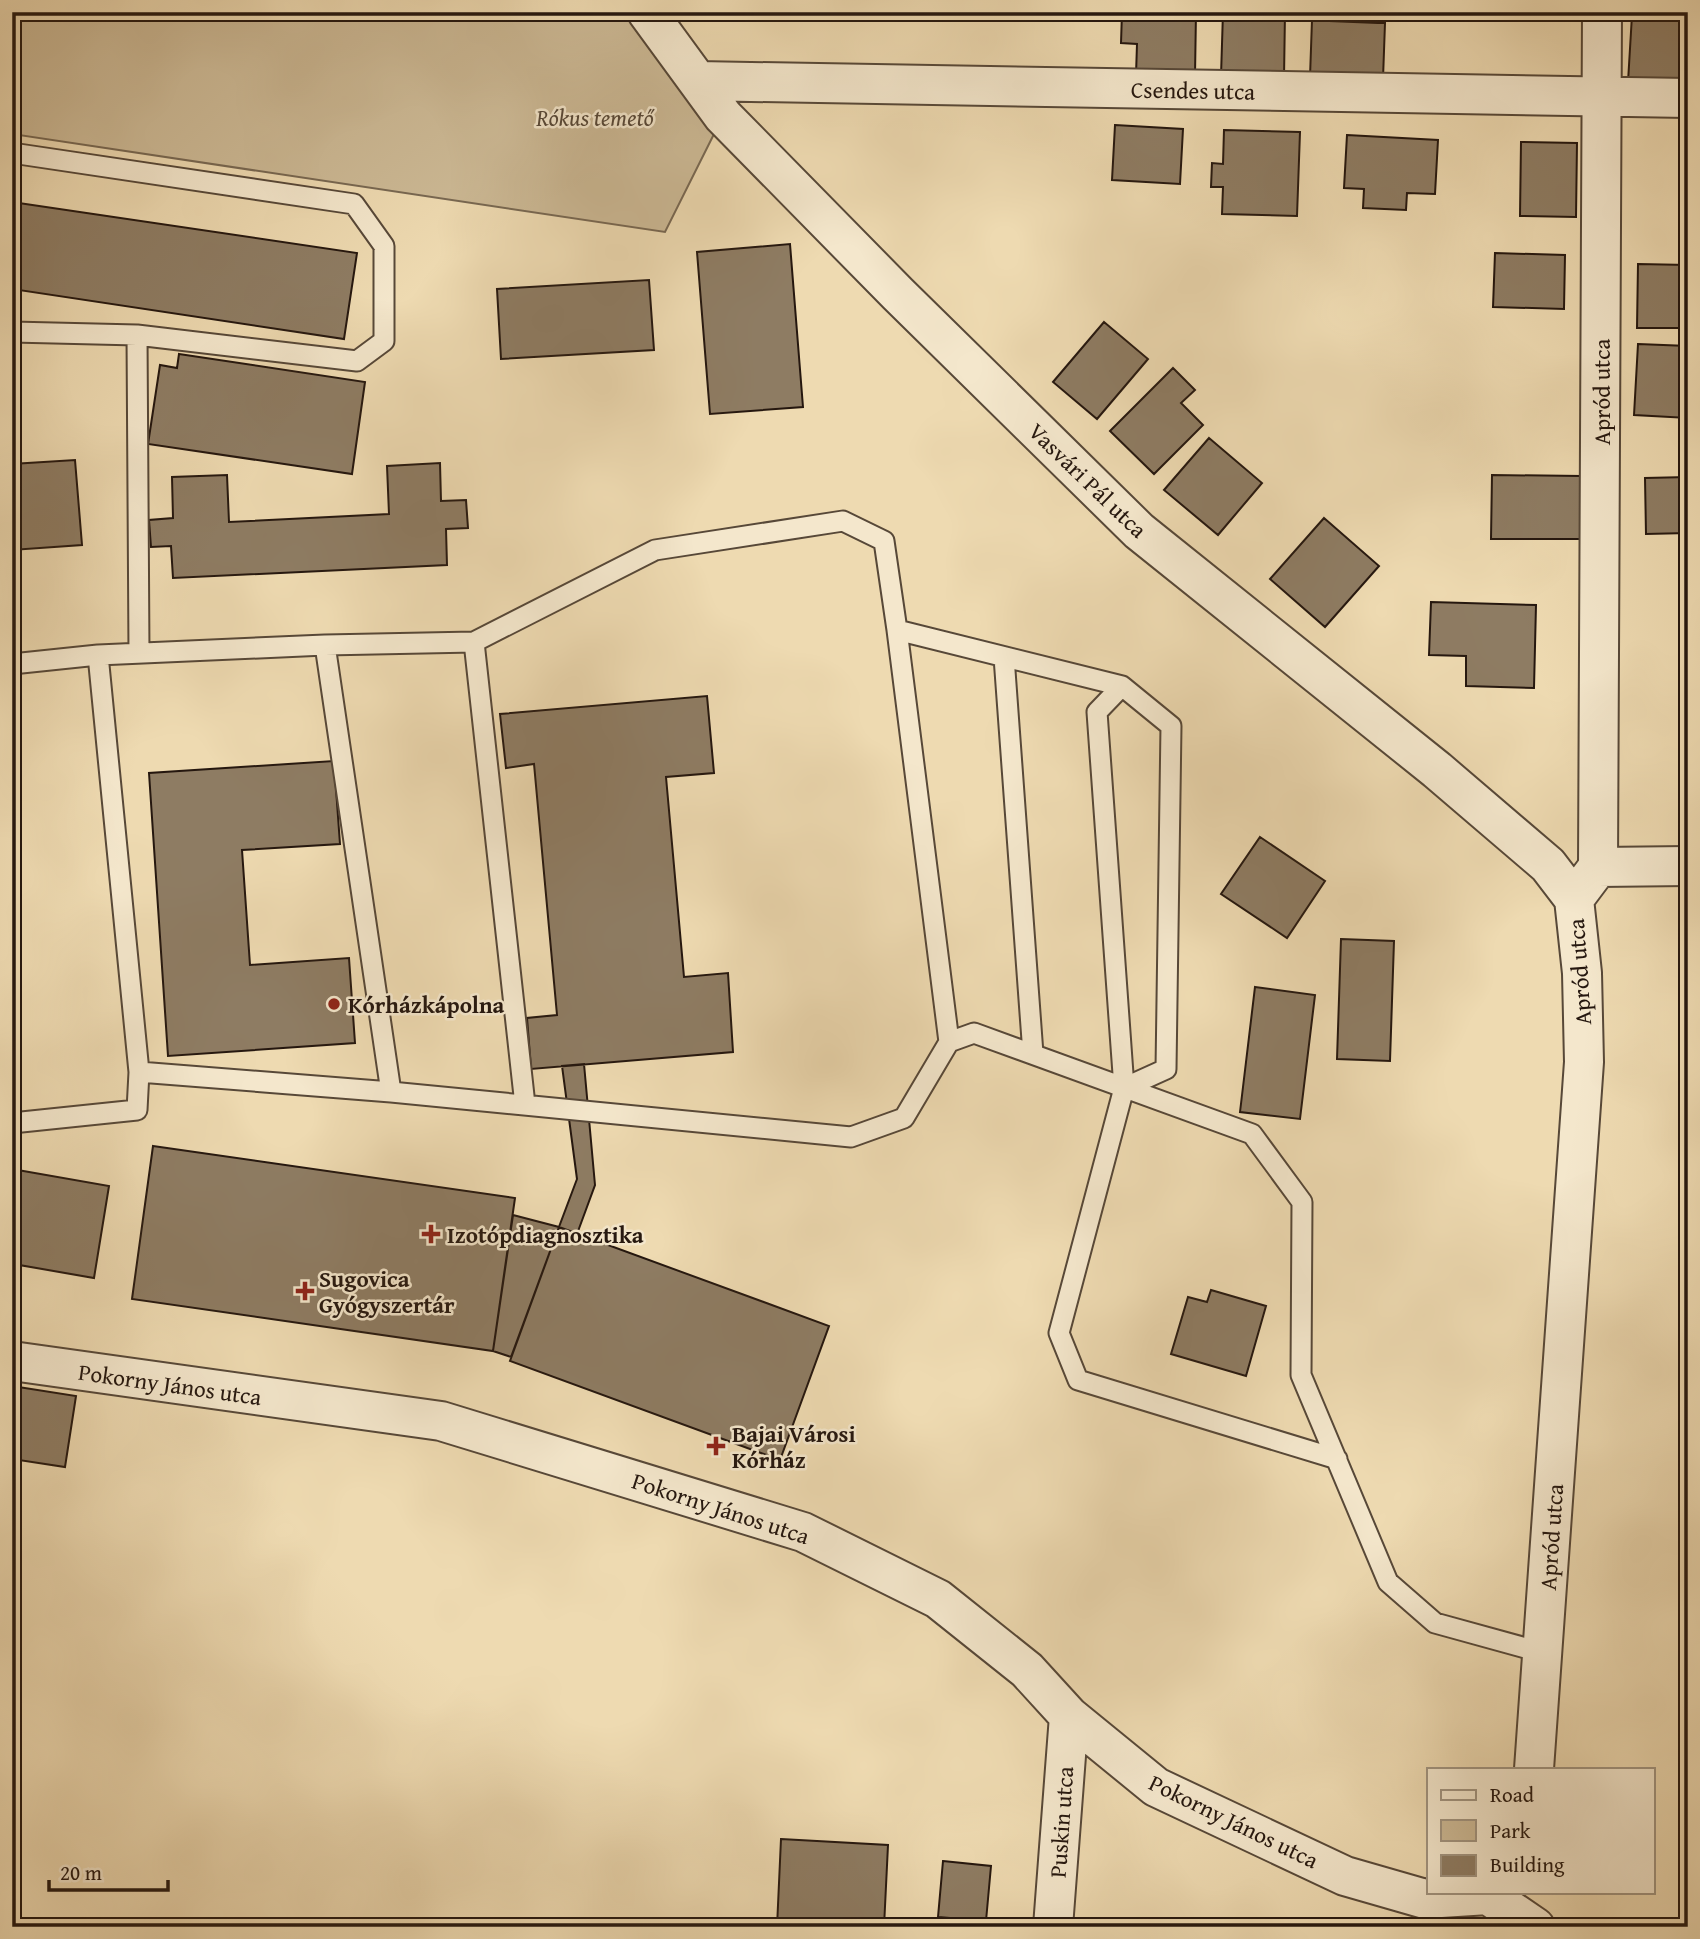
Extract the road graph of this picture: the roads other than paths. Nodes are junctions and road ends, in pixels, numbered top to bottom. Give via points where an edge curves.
1 (647, 12) edge
2 (1602, 12) edge
3 (698, 81) junction
4 (1600, 97) junction
5 (1688, 98) edge
6 (12, 153) edge
7 (12, 332) edge
8 (137, 335) junction
9 (897, 630) junction
10 (474, 642) junction
11 (325, 645) junction
12 (139, 653) junction
13 (98, 655) junction
14 (1004, 657) junction
15 (12, 664) edge
16 (1122, 686) junction
17 (1688, 866) edge
18 (1598, 867) junction
19 (1574, 899) junction
20 (949, 1042) junction
21 (1033, 1054) junction
22 (139, 1072) junction
23 (1124, 1087) junction
24 (391, 1092) junction
25 (524, 1105) junction
26 (12, 1123) edge
27 (12, 1361) edge
28 (1336, 1459) junction
29 (1544, 1653) junction
30 (1069, 1717) junction
31 (1534, 1768) edge
32 (1490, 1894) edge
33 (1053, 1927) edge
34 (1535, 1927) edge

1 - 3 street, Vasvári Pál utca
2 - 4 street, Apród utca
3 - 4 street, Csendes utca
3 - 19 street, Vasvári Pál utca via 723,116 1139,531 1458,787 1548,865
4 - 5 street, Csendes utca
4 - 18 street, Apród utca
6 - 8 lane via 354,204 384,247 384,341 357,361
7 - 8 lane
8 - 12 lane
9 - 10 lane via 884,541 843,521 655,550
9 - 14 lane
9 - 20 lane
10 - 11 lane
10 - 25 lane
11 - 12 lane
11 - 24 lane
12 - 13 lane
13 - 15 lane
13 - 22 lane
14 - 16 lane
14 - 21 lane
16 - 23 lane via 1097,712
16 - 23 lane via 1171,726 1166,1069
17 - 18 street
18 - 19 street, Apród utca
19 - 29 street, Apród utca via 1584,1062
20 - 21 lane via 974,1033
20 - 25 lane via 904,1118 851,1137
21 - 23 lane
22 - 24 lane
22 - 26 lane via 137,1110
23 - 28 lane via 1252,1134 1302,1202 1301,1375
23 - 28 lane via 1059,1334 1078,1380
24 - 25 lane
27 - 30 street, Pokorny János utca via 441,1421 803,1532 938,1599 1027,1670
28 - 29 lane via 1388,1582 1435,1623
29 - 31 street, Apród utca
30 - 32 street, Pokorny János utca via 1156,1787 1345,1876 1425,1899
30 - 33 street, Puskin utca
32 - 34 street, Pokorny János utca

